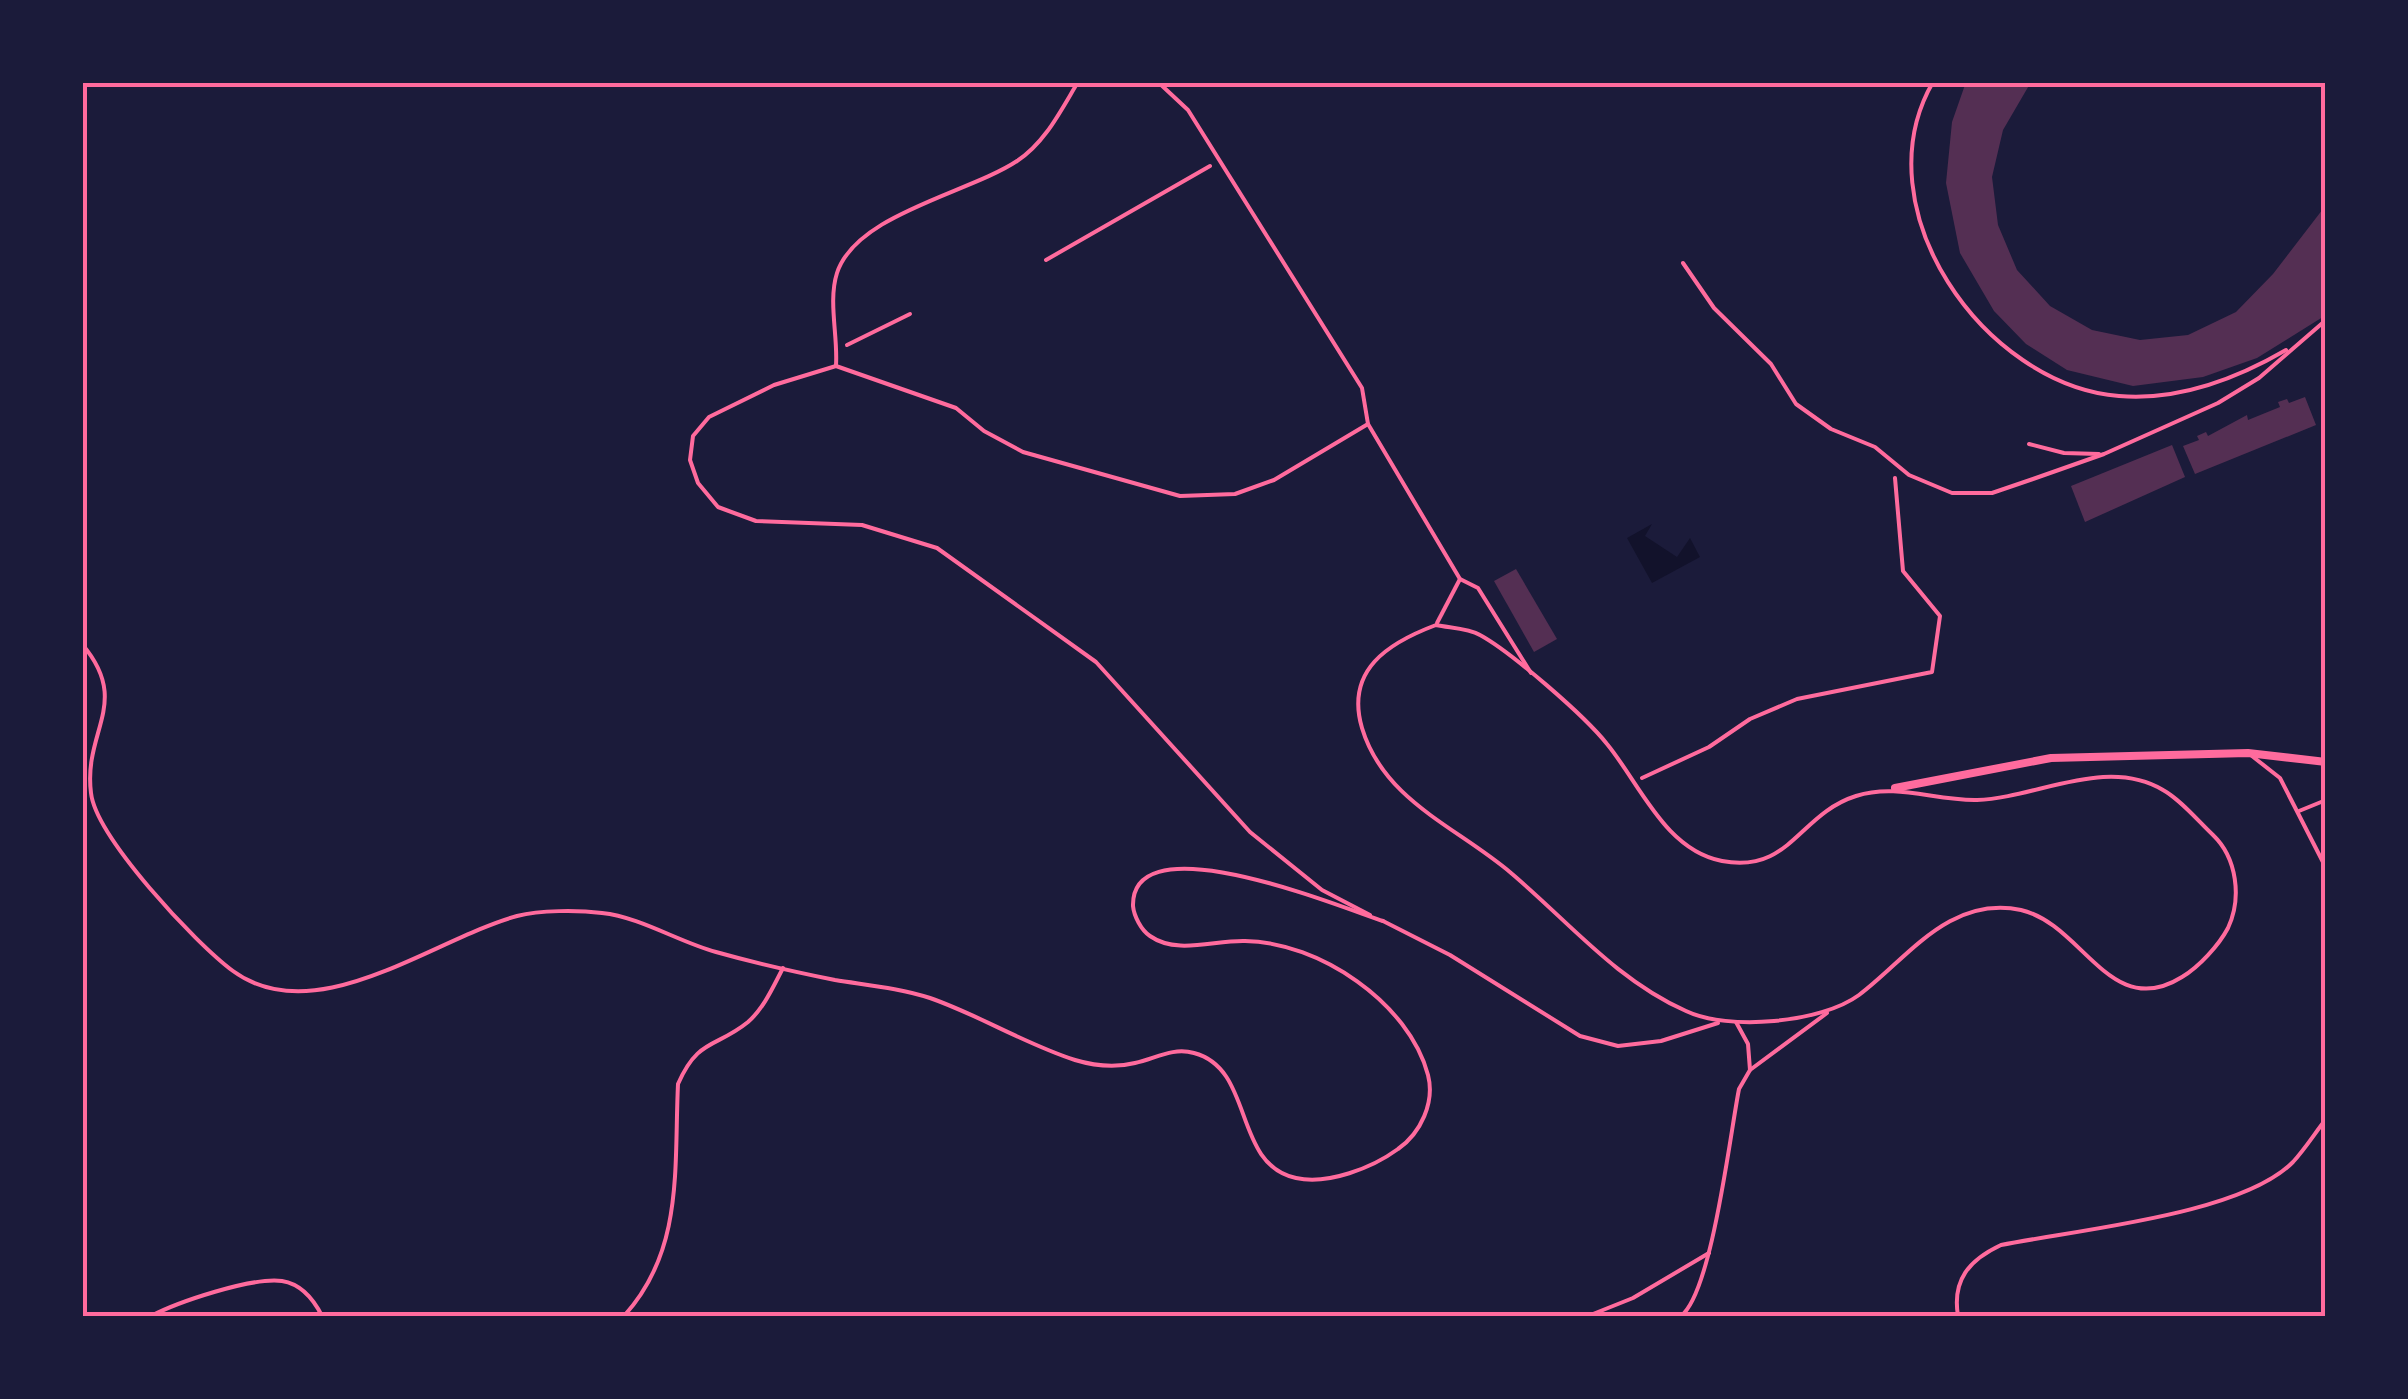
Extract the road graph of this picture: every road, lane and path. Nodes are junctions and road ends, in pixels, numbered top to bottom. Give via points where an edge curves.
1 (1078, 82) edge
2 (1158, 82) edge
3 (1933, 82) edge
4 (1218, 162) junction
5 (1046, 260) dead end
6 (1683, 263) dead end
7 (910, 314) dead end
8 (2326, 320) edge
9 (2295, 346) junction
10 (837, 350) junction
11 (836, 366) junction
12 (1368, 424) junction
13 (2030, 444) dead end
14 (2104, 454) junction
15 (1894, 463) junction
16 (1460, 579) junction
17 (1436, 625) junction
18 (85, 648) edge
19 (1535, 678) junction
20 (2248, 754) junction
21 (2326, 762) edge
22 (1633, 783) junction
23 (1894, 788) junction
24 (2326, 800) edge
25 (2299, 811) junction
26 (2326, 868) edge
27 (1382, 921) junction
28 (783, 968) junction
29 (1830, 1010) junction
30 (1736, 1022) junction
31 (1721, 1023) junction
32 (1750, 1070) junction
33 (2326, 1119) edge
34 (1709, 1253) junction
35 (151, 1316) edge
36 (322, 1316) edge
37 (624, 1316) edge
38 (1588, 1316) edge
39 (1681, 1316) edge
40 (1958, 1316) edge

1 - 10 lane via 1050,129 1018,160 881,224 856,244 837,272
2 - 4 lane via 1188,110
3 - 9 lane via 1914,134 1913,183 1924,229 1945,278 1973,317 2014,355 2062,382 2118,396 2184,392 2245,374
4 - 5 path
4 - 12 lane via 1362,388
6 - 15 lane via 1796,404
7 - 10 path
8 - 9 lane
9 - 14 lane via 2218,403
10 - 11 lane
11 - 12 lane via 956,408 1023,452 1180,496 1235,494 1274,480
11 - 27 lane via 774,385 709,418 693,436 690,460 698,484 718,506 756,521 862,524 937,548 1096,662 1250,832 1322,890
12 - 16 lane
13 - 14 lane
14 - 15 lane via 1992,493 1952,493
15 - 22 path via 1903,571 1940,616 1932,672 1796,699
16 - 17 lane
16 - 19 lane via 1478,588
17 - 19 lane via 1478,633
17 - 31 lane via 1397,639 1368,669 1356,705 1371,757 1409,801 1509,871 1592,950 1685,1011
18 - 28 lane via 104,674 106,702 89,770 91,802 176,919 235,973 280,993 326,990 521,914 605,913
19 - 22 lane via 1606,742
20 - 21 street
20 - 23 street via 2051,758
20 - 25 lane via 2280,778
22 - 23 lane via 1676,836 1718,861 1758,863 1783,853 1826,808
23 - 29 lane via 1984,800 2078,780 2146,784 2164,790 2221,843 2237,902 2226,932 2192,971 2167,986 2120,984 2058,930 2022,910 1977,911 1926,934 1860,994
24 - 25 lane
25 - 26 lane
27 - 28 lane via 1188,866 1152,872 1136,888 1132,911 1146,934 1173,946 1246,941 1300,948 1394,1009 1420,1048 1431,1086 1424,1120 1404,1146 1326,1179 1275,1170 1257,1150 1237,1094 1197,1053 1170,1051 1108,1066 1074,1060 925,996
27 - 31 lane via 1580,1036 1618,1046
28 - 37 lane via 761,1009 688,1062 678,1084 671,1233 640,1298
29 - 30 lane
29 - 32 lane
30 - 31 lane
30 - 32 lane via 1748,1044
32 - 34 lane via 1738,1089
33 - 40 lane via 2292,1164 2254,1187 2209,1204 2001,1245 1978,1256 1962,1274
34 - 38 lane
34 - 39 lane via 1690,1309
35 - 36 lane via 258,1282 284,1281 305,1292

